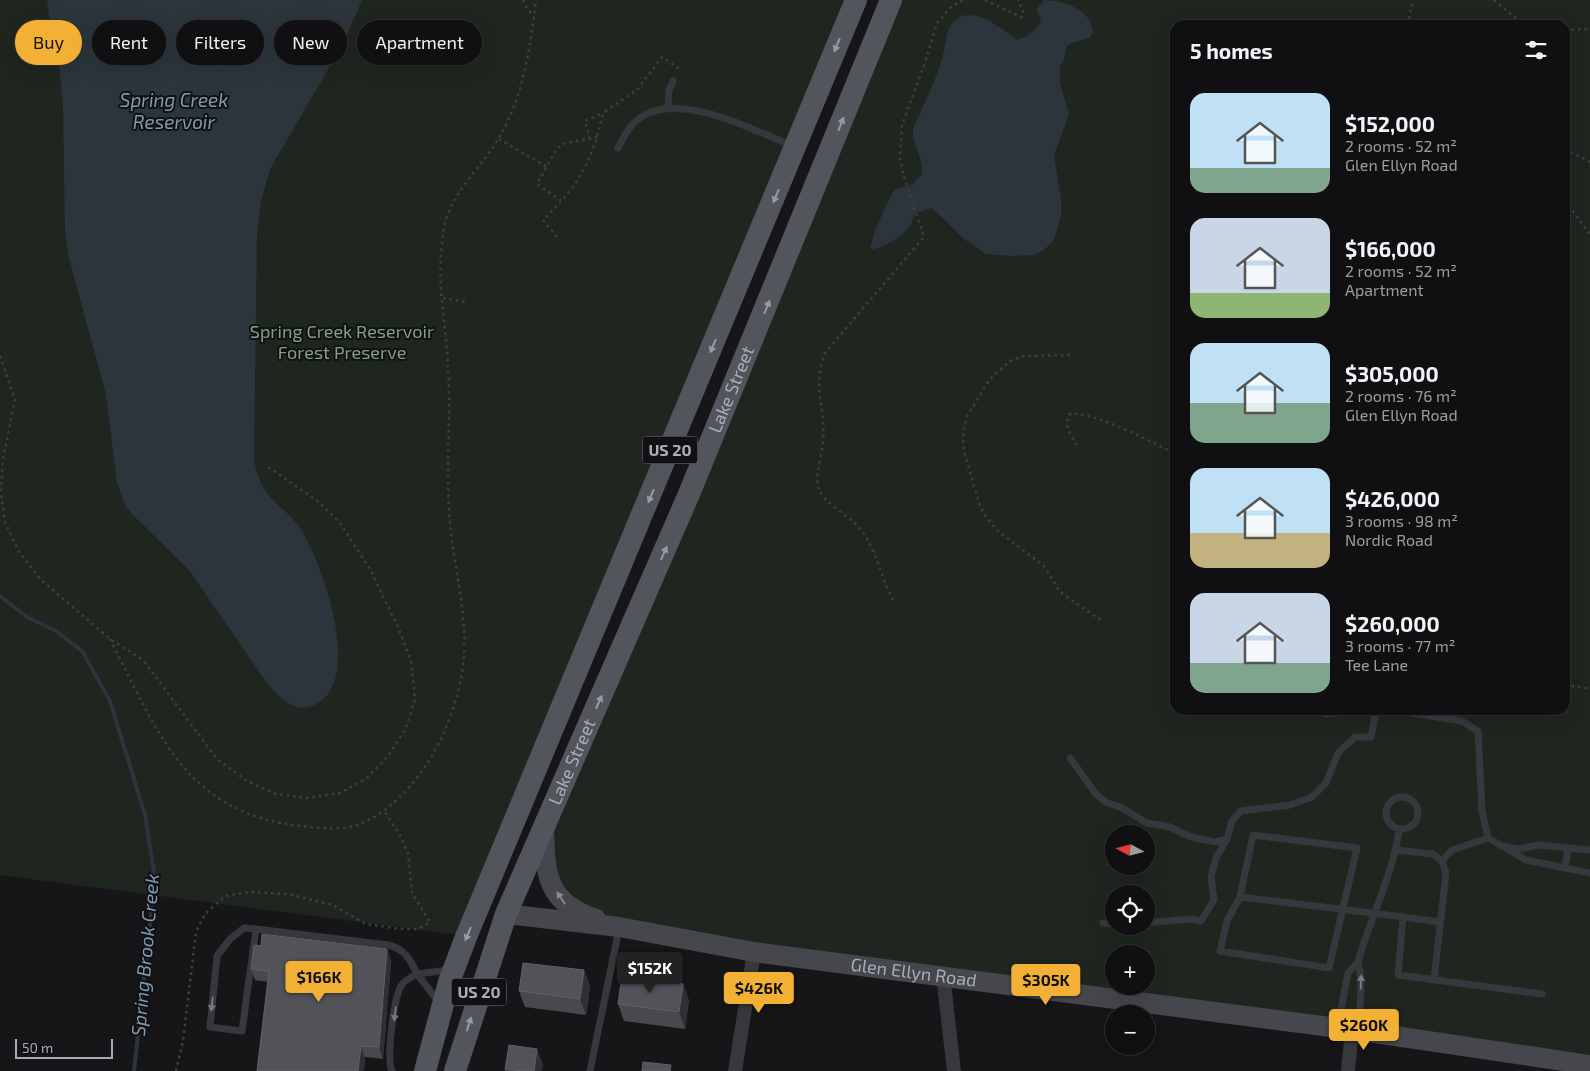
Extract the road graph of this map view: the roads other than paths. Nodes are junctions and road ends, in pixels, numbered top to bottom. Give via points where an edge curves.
1 (856, 0) edge
2 (891, 0) edge
3 (672, 81) dead end
4 (668, 108) junction
5 (796, 147) junction
6 (618, 148) dead end
7 (827, 160) junction
8 (1375, 715) edge
9 (1424, 715) edge
10 (1070, 758) dead end
11 (544, 827) junction
12 (1399, 830) junction
13 (1488, 838) junction
14 (1226, 839) junction
15 (1502, 846) junction
16 (1568, 848) junction
17 (1395, 850) junction
18 (1590, 850) edge
19 (1442, 861) junction
20 (1565, 868) junction
21 (1590, 874) edge
22 (1240, 897) junction
23 (483, 900) junction
24 (1342, 909) junction
25 (1374, 913) junction
26 (506, 914) junction
27 (1403, 917) junction
28 (1155, 922) edge
29 (1440, 922) junction
30 (1102, 923) dead end
31 (1105, 923) edge
32 (619, 927) junction
33 (256, 929) junction
34 (754, 952) junction
35 (1358, 962) junction
36 (454, 969) junction
37 (417, 974) junction
38 (943, 975) junction
39 (1434, 980) junction
40 (1542, 994) dead end
41 (442, 1006) junction
42 (1349, 1029) junction
43 (1590, 1065) edge
44 (392, 1071) edge
45 (425, 1071) edge
46 (455, 1071) edge
47 (590, 1071) edge
48 (735, 1071) edge
49 (954, 1071) edge
50 (1348, 1071) edge

1 -> 5 main road, Lake Street / US 20
7 -> 2 main road, Lake Street / US 20
3 - 4 lane
4 - 5 lane via 706,113
4 - 6 lane via 644,116 633,124
5 - 7 main road
5 -> 23 main road, Lake Street / US 20
11 -> 7 main road, Lake Street / US 20 via 690,494
8 - 14 lane via 1371,737 1355,737 1338,753 1326,783 1312,797 1290,805 1241,811 1232,821
9 - 13 lane via 1462,721 1478,731 1482,810
10 - 14 lane via 1096,794 1106,802 1147,823 1215,842
11 - 26 main road, Lake Street / US 20
32 -> 11 street via 563,904 545,868
12 - 12 lane via 1412,827 1418,816 1415,803 1404,797 1392,800 1385,811 1388,823
12 - 17 lane
13 - 15 lane
13 - 19 lane via 1452,850
14 - 28 lane via 1211,876 1214,900 1201,921
15 - 16 lane via 1518,849 1539,845
15 - 20 lane via 1526,860
16 - 18 lane
16 - 20 lane
17 - 19 lane via 1433,854
17 - 25 lane
19 - 29 lane via 1446,873
20 - 21 lane
22 - 24 lane
22 - 24 lane via 1227,921 1220,951 1329,968
22 - 24 lane via 1253,835 1357,848
23 - 26 main road
23 -> 36 main road, US 20
24 - 25 lane
25 - 27 lane
25 - 35 lane
26 - 32 street, Glen Ellyn Road
46 -> 26 main road, US 20
27 - 29 lane
27 - 39 lane via 1398,975
29 - 39 lane
30 - 31 lane
32 - 34 street, Glen Ellyn Road
32 - 47 lane
33 -> 33 lane via 244,928 230,939 218,956 210,1027 242,1031
33 - 37 lane via 399,948 408,956
34 - 38 street, Glen Ellyn Road
34 - 48 street
42 -> 35 lane via 1358,1012 1362,978
35 - 42 lane via 1348,973 1341,1010
36 - 37 lane
36 - 41 main road, US 20
37 - 41 lane
37 -> 44 lane via 402,983 398,993 390,1054
38 - 42 street, Glen Ellyn Road
38 - 49 street
39 - 40 lane
41 - 45 main road, US 20
42 - 43 street, Glen Ellyn Road
42 - 50 street

